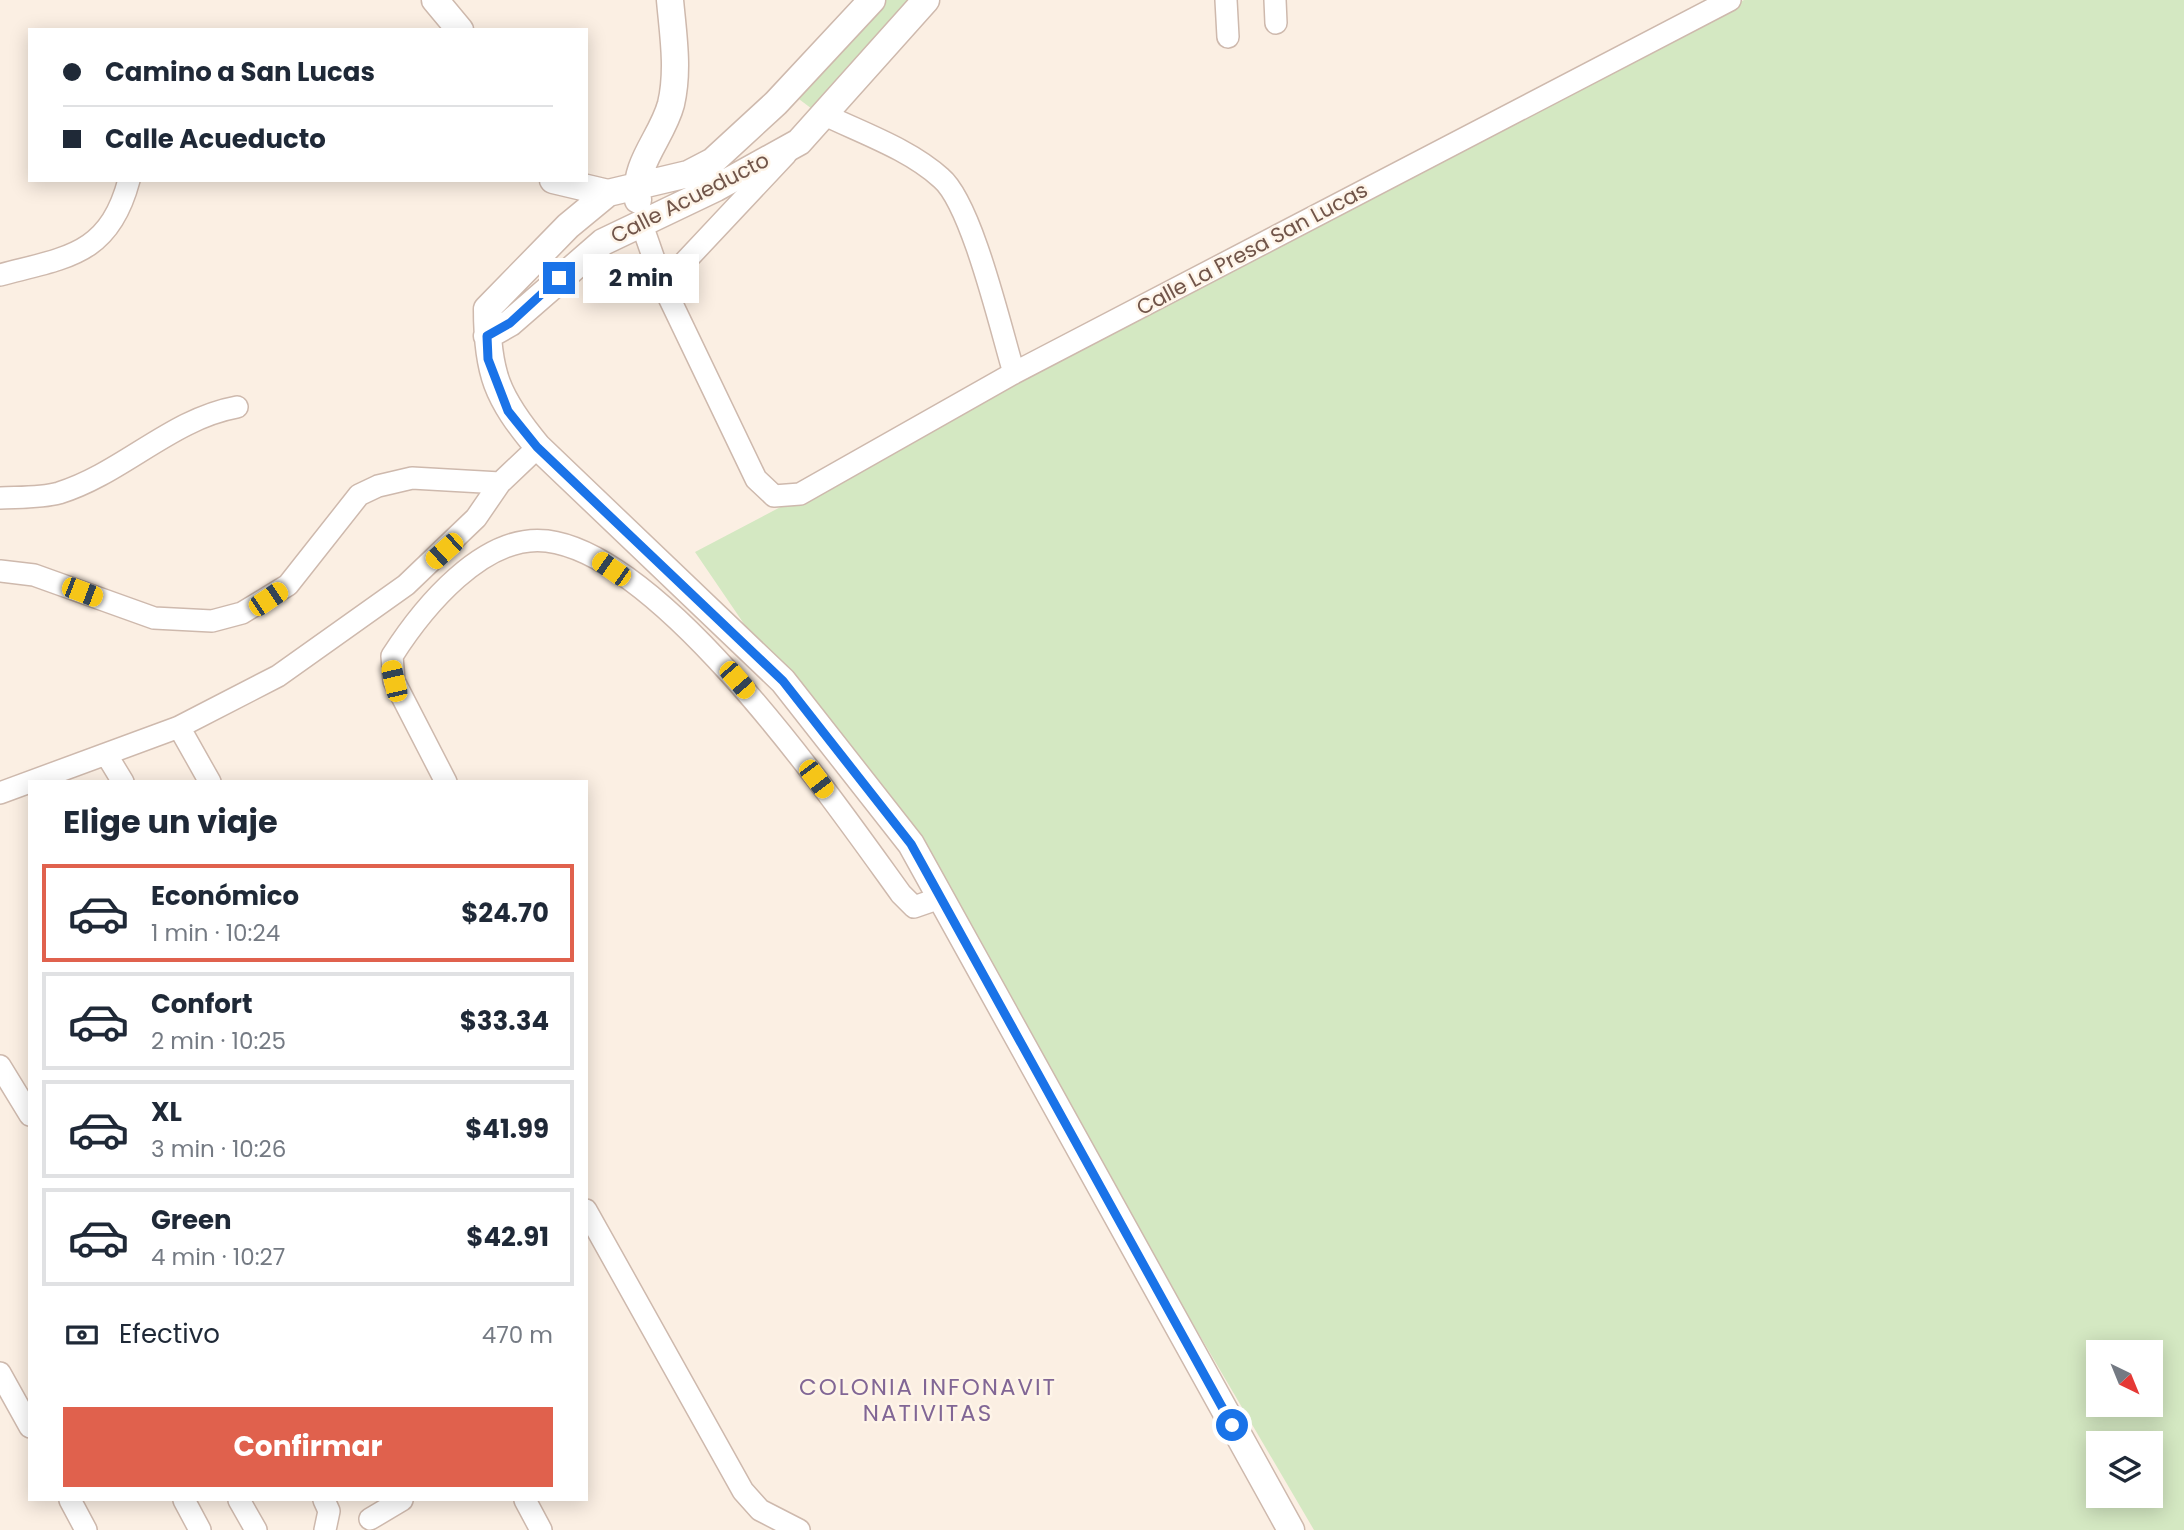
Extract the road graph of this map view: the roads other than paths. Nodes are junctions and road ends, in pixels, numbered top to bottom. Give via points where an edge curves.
1 (435, 0) edge
2 (670, 0) edge
3 (873, 0) edge
4 (926, 0) edge
5 (1226, 0) edge
6 (1275, 0) edge
7 (1730, 0) edge
8 (1276, 23) dead end
9 (458, 28) edge
10 (1228, 37) dead end
11 (776, 103) junction
12 (812, 127) junction
13 (128, 182) edge
14 (554, 182) edge
15 (561, 182) edge
16 (636, 187) junction
17 (608, 193) junction
18 (641, 222) junction
19 (568, 226) junction
20 (541, 254) junction
21 (0, 275) edge
22 (559, 278) junction
23 (663, 285) junction
24 (487, 336) junction
25 (1014, 373) junction
26 (237, 407) dead end
27 (537, 447) junction
28 (500, 483) junction
29 (0, 498) edge
30 (0, 571) edge
31 (179, 727) junction
32 (106, 754) junction
33 (35, 780) edge
34 (121, 780) edge
35 (209, 780) edge
36 (445, 780) edge
37 (28, 783) edge
38 (0, 793) edge
39 (940, 898) junction
40 (0, 1066) edge
41 (28, 1112) edge
42 (588, 1214) edge
43 (0, 1373) edge
44 (28, 1423) edge
45 (71, 1501) edge
46 (185, 1501) edge
47 (240, 1501) edge
48 (324, 1501) edge
49 (400, 1501) edge
50 (526, 1501) edge
51 (370, 1519) dead end
52 (86, 1530) edge
53 (200, 1530) edge
54 (256, 1530) edge
55 (325, 1530) edge
56 (541, 1530) edge
57 (799, 1530) edge
58 (1291, 1530) edge

1 - 9 street
2 - 16 street via 676,72 670,105
3 - 11 street, Calle Acueducto
4 - 12 street, Calle Acueducto
5 - 10 street
6 - 8 street
7 - 25 street, Calle La Presa San Lucas
11 - 12 street
11 - 16 street, Calle Acueducto via 713,161 688,174
12 - 18 street, Calle Acueducto via 716,188
12 - 23 street, Calle Acueducto
12 - 25 street via 922,163 944,180 963,208
13 - 21 street via 121,208 102,237 78,252
14 - 19 street
15 - 17 street
16 - 17 street, Calle Acueducto
16 - 18 street
17 - 19 street
18 - 22 street, Calle Acueducto via 603,242
18 - 23 street
19 - 20 street
20 - 22 street
20 - 24 street via 487,309
22 - 24 street, Calle Acueducto via 510,323
23 - 25 street, Calle La Presa San Lucas via 756,479 774,496 800,494
24 - 27 street via 488,359 508,411
26 - 29 street via 210,412 99,476 57,494
27 - 28 street
27 - 39 street via 783,681 911,844
28 - 30 street via 412,478 359,495 288,585 242,614 212,621 154,618 34,575
28 - 31 street via 476,518 396,592 278,676
31 - 32 street
31 - 35 street
32 - 33 street
32 - 34 street
36 - 39 street via 394,681 392,656 438,596 482,558 545,541 592,555 650,596 737,680 776,726 901,894 914,906
37 - 38 street
39 - 58 street
40 - 41 street
42 - 57 street via 743,1491 760,1510
43 - 44 street
45 - 52 street
46 - 53 street
47 - 54 street
48 - 55 street via 329,1511
49 - 51 street
50 - 56 street

